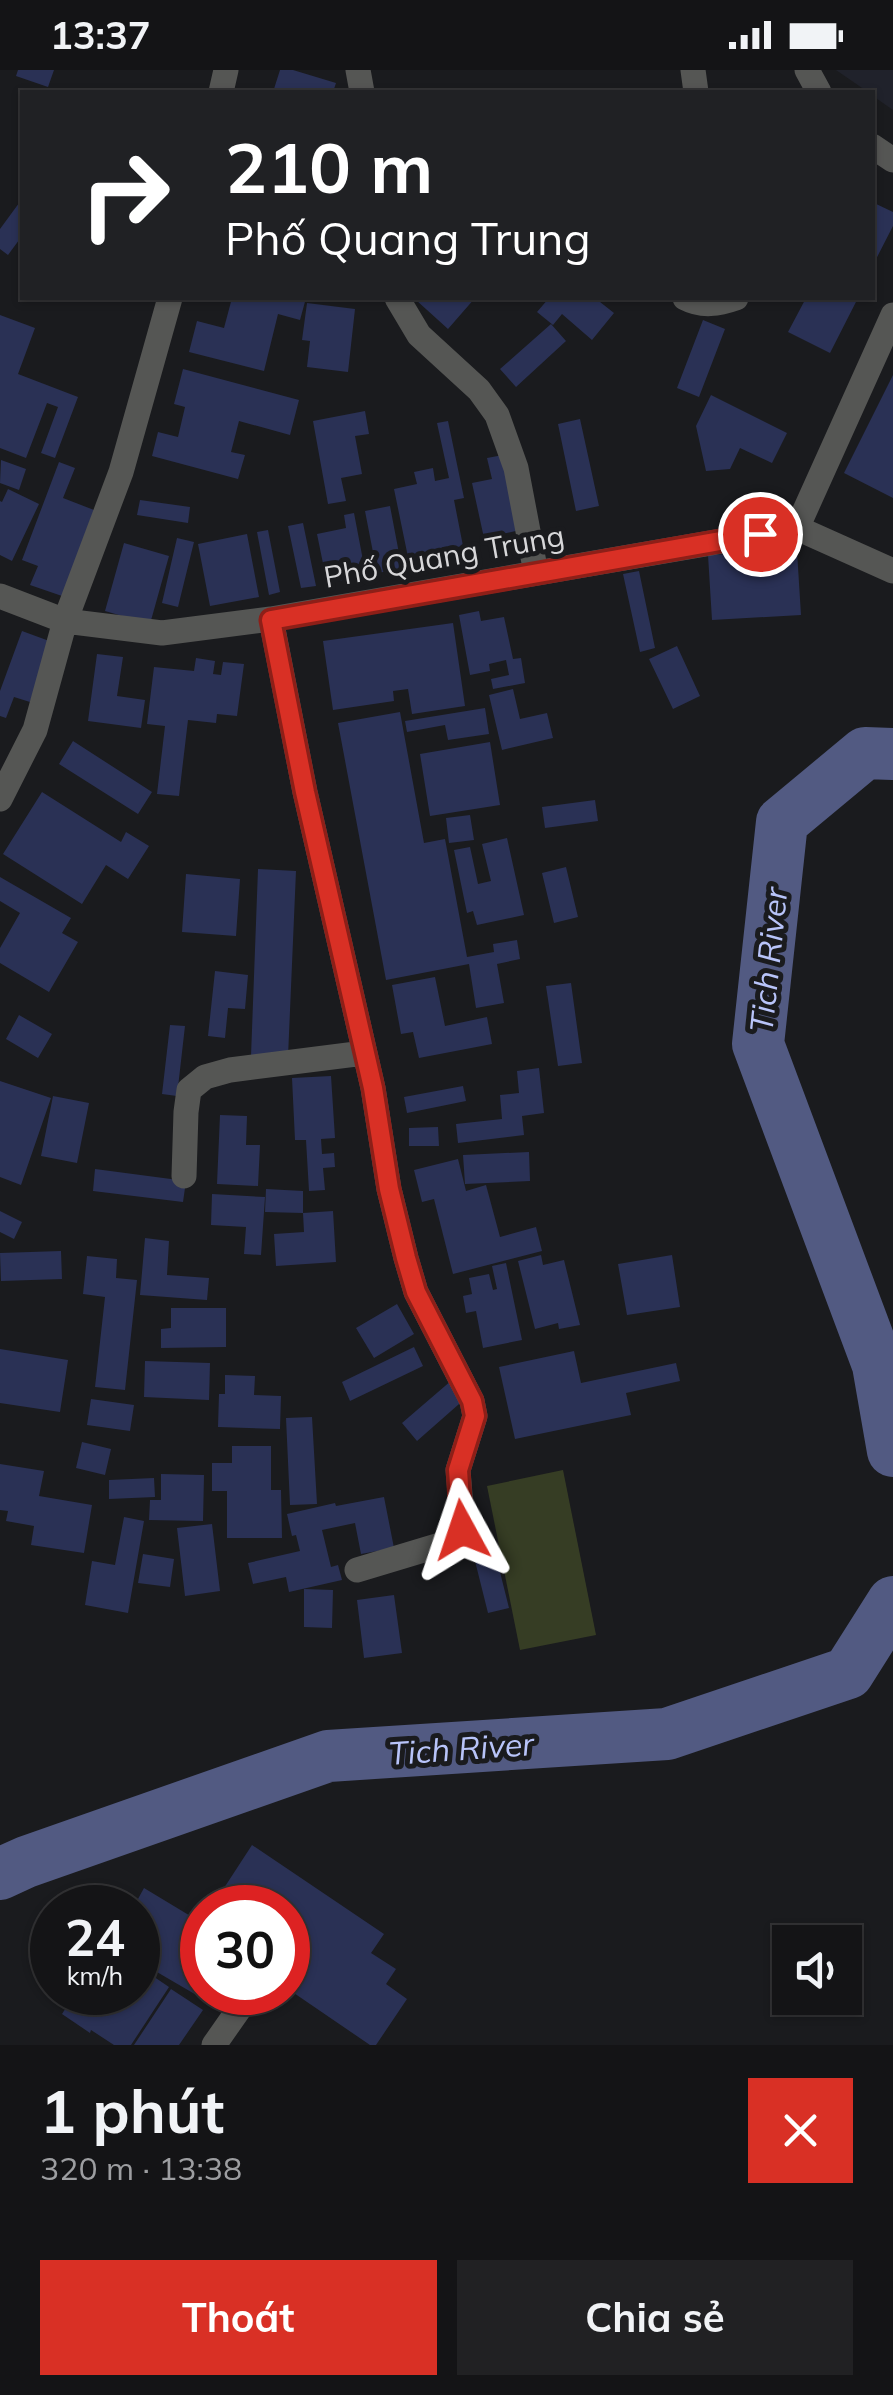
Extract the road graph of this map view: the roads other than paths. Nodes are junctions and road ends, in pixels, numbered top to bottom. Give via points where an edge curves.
1 (169, 300) edge
2 (398, 300) edge
3 (690, 300) edge
4 (729, 300) edge
5 (893, 315) edge
6 (797, 528) junction
7 (893, 571) edge
8 (536, 574) junction
9 (0, 596) edge
10 (271, 620) junction
11 (64, 621) junction
12 (0, 799) edge
13 (364, 1052) junction
14 (184, 1176) dead end
15 (357, 1570) dead end
16 (235, 2015) edge
17 (214, 2045) edge

1 - 11 street via 121,472
2 - 8 street via 418,335 497,415 516,468
3 - 4 street
5 - 6 street
6 - 7 street
6 - 8 street, Phố Quang Trung
8 - 10 street, Phố Quang Trung
9 - 11 street, Phố Quang Trung
10 - 11 street, Phố Quang Trung via 162,633
10 - 13 street
11 - 12 street via 34,730
13 - 14 street via 204,1077 189,1090
13 - 15 street via 416,1292 475,1416 458,1470 462,1530 440,1546
16 - 17 street

